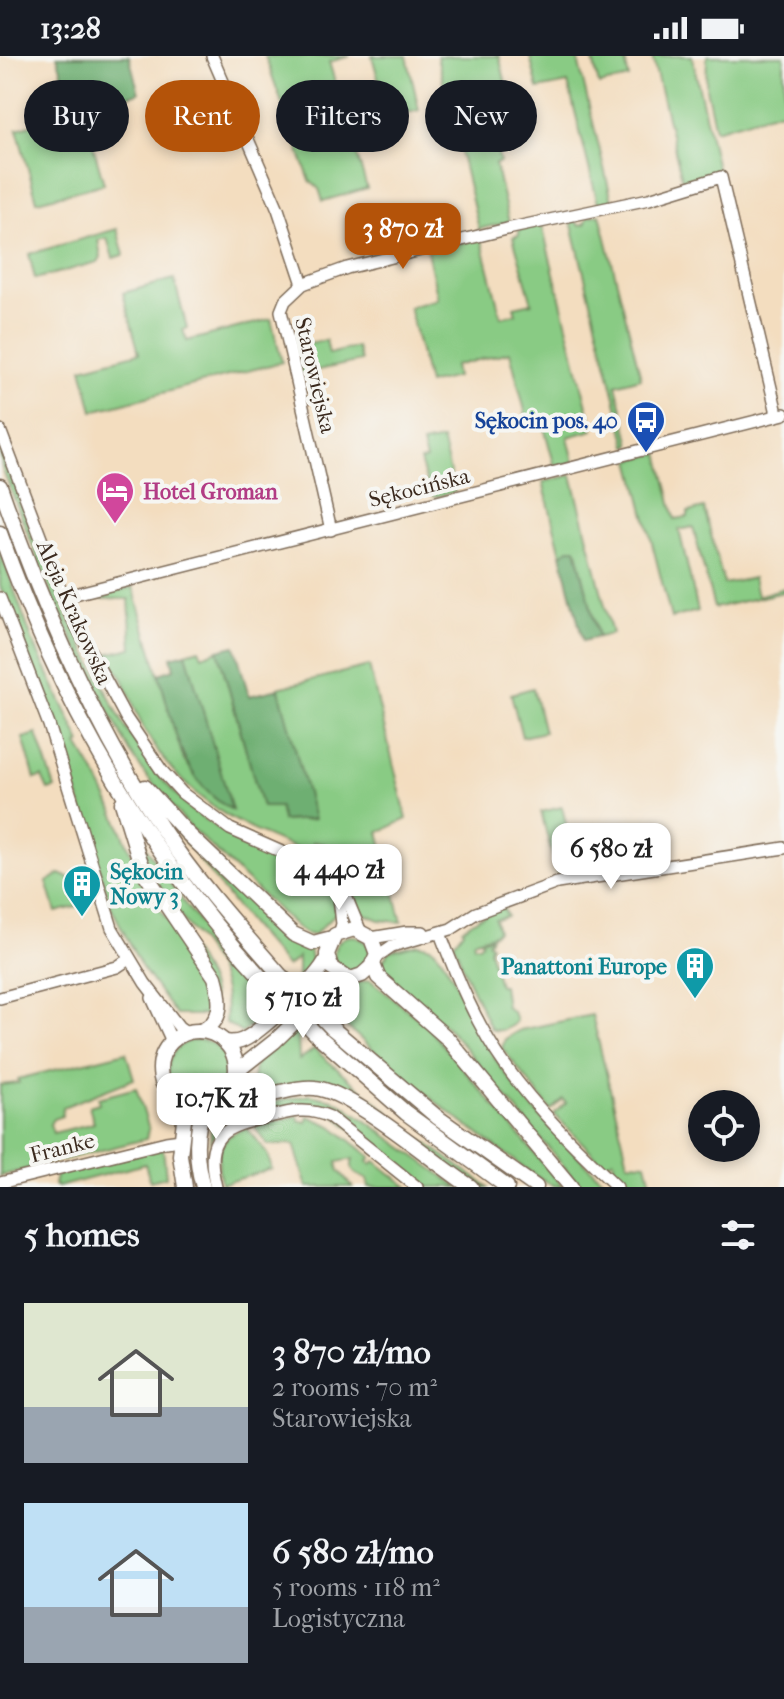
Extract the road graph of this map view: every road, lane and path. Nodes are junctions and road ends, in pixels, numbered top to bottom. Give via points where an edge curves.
1 (212, 56) edge
2 (303, 284) junction
3 (780, 415) edge
4 (0, 430) edge
5 (0, 486) edge
6 (331, 530) junction
7 (0, 533) edge
8 (63, 597) junction
9 (0, 598) edge
10 (117, 752) junction
11 (114, 782) junction
12 (784, 848) edge
13 (338, 884) junction
14 (440, 933) junction
15 (366, 934) junction
16 (336, 935) junction
17 (327, 958) junction
18 (129, 959) junction
19 (375, 961) junction
20 (347, 978) junction
21 (145, 983) junction
22 (0, 998) edge
23 (194, 1032) junction
24 (224, 1042) junction
25 (170, 1045) junction
26 (237, 1071) junction
27 (223, 1097) junction
28 (180, 1103) junction
29 (205, 1105) junction
30 (181, 1140) junction
31 (0, 1183) edge
32 (185, 1187) edge
33 (203, 1187) edge
34 (216, 1187) edge
35 (417, 1187) edge
36 (471, 1187) edge
37 (507, 1187) edge
38 (536, 1187) edge
39 (571, 1187) edge
40 (617, 1187) edge

1 - 2 street via 278,209
2 - 3 street, Starowiejska via 408,252 648,199 721,177
2 - 6 street, Starowiejska via 284,303 281,317
3 - 6 street, Sękocińska
4 - 8 street, Aleja Krakowska
5 - 10 main road, Aleja Krakowska via 45,606
6 - 8 street, Sękocińska
7 - 11 main road, Aleja Krakowska via 59,679
8 - 13 street, Aleja Krakowska via 126,718 170,781 230,829 316,866
9 - 18 street via 52,735 112,928
10 - 16 main road via 169,815 293,934 313,943
10 - 38 main road, bridge via 167,836 281,976 332,1028 437,1117
11 - 23 main road via 146,875 215,977 219,1013 212,1026
11 - 37 main road, bridge via 177,875 269,986 397,1106
12 - 14 street via 557,883 476,913
13 - 15 street via 353,920
13 - 16 street via 341,914
14 - 15 street
14 - 19 street via 385,949
14 - 40 street via 503,1062 548,1118
15 - 16 main road
15 - 19 main road via 376,950
16 - 17 main road
17 - 20 main road
17 - 24 main road via 258,1031 237,1042
18 - 21 street
18 - 22 street via 117,967
19 - 20 main road via 362,975
19 - 39 main road via 378,977 447,1038
20 - 26 main road
21 - 23 street via 179,1027
21 - 25 street
23 - 24 main road
23 - 25 main road
24 - 26 main road
25 - 28 main road via 160,1072
26 - 27 main road
27 - 29 main road
27 - 36 main road via 328,1090
28 - 29 main road
28 - 30 main road
29 - 33 main road via 196,1155
30 - 31 street, Franke
30 - 32 main road
34 - 35 street via 212,1155 227,1129 300,1109 337,1122

